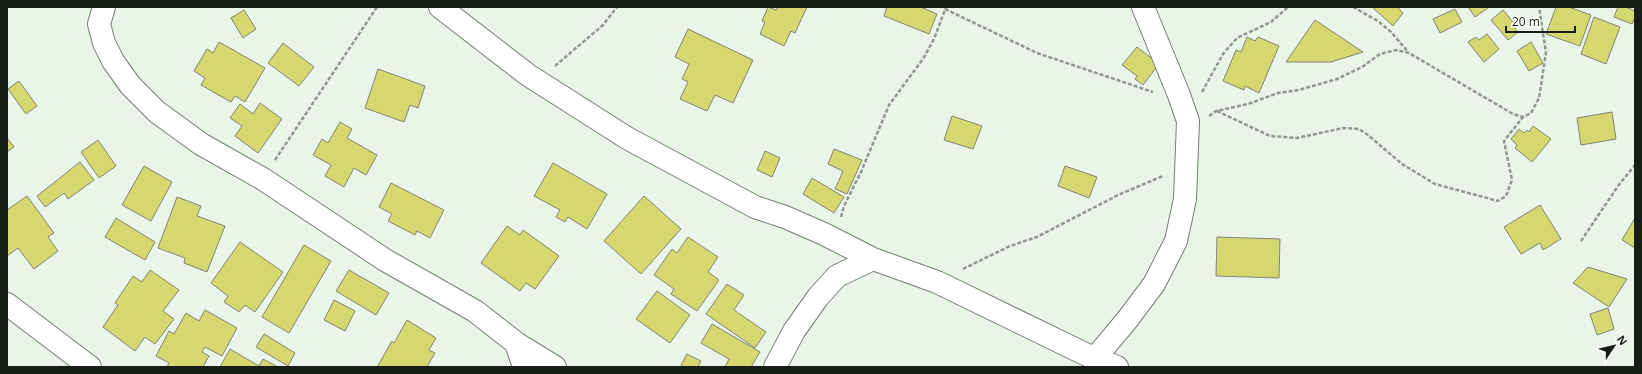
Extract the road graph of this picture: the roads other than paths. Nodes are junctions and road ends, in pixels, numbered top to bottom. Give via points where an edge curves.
1 (104, 7) edge
2 (440, 7) edge
3 (1143, 7) edge
4 (873, 259) junction
5 (7, 304) edge
6 (516, 343) junction
7 (1086, 359) edge
8 (90, 367) edge
9 (524, 367) edge
10 (555, 367) edge
11 (775, 367) edge
12 (1117, 367) edge

1 - 6 street via 99,24 104,43 113,61 130,85 157,112 201,144 263,179 385,260 475,311
2 - 4 street via 538,81 626,138 755,207 786,217
3 - 7 street via 1179,94 1188,126 1185,199 1176,241 1154,284 1128,320
4 - 7 street via 938,282
4 - 11 street via 837,276 818,296 794,331
5 - 8 street
6 - 9 street
6 - 10 street
7 - 12 street

